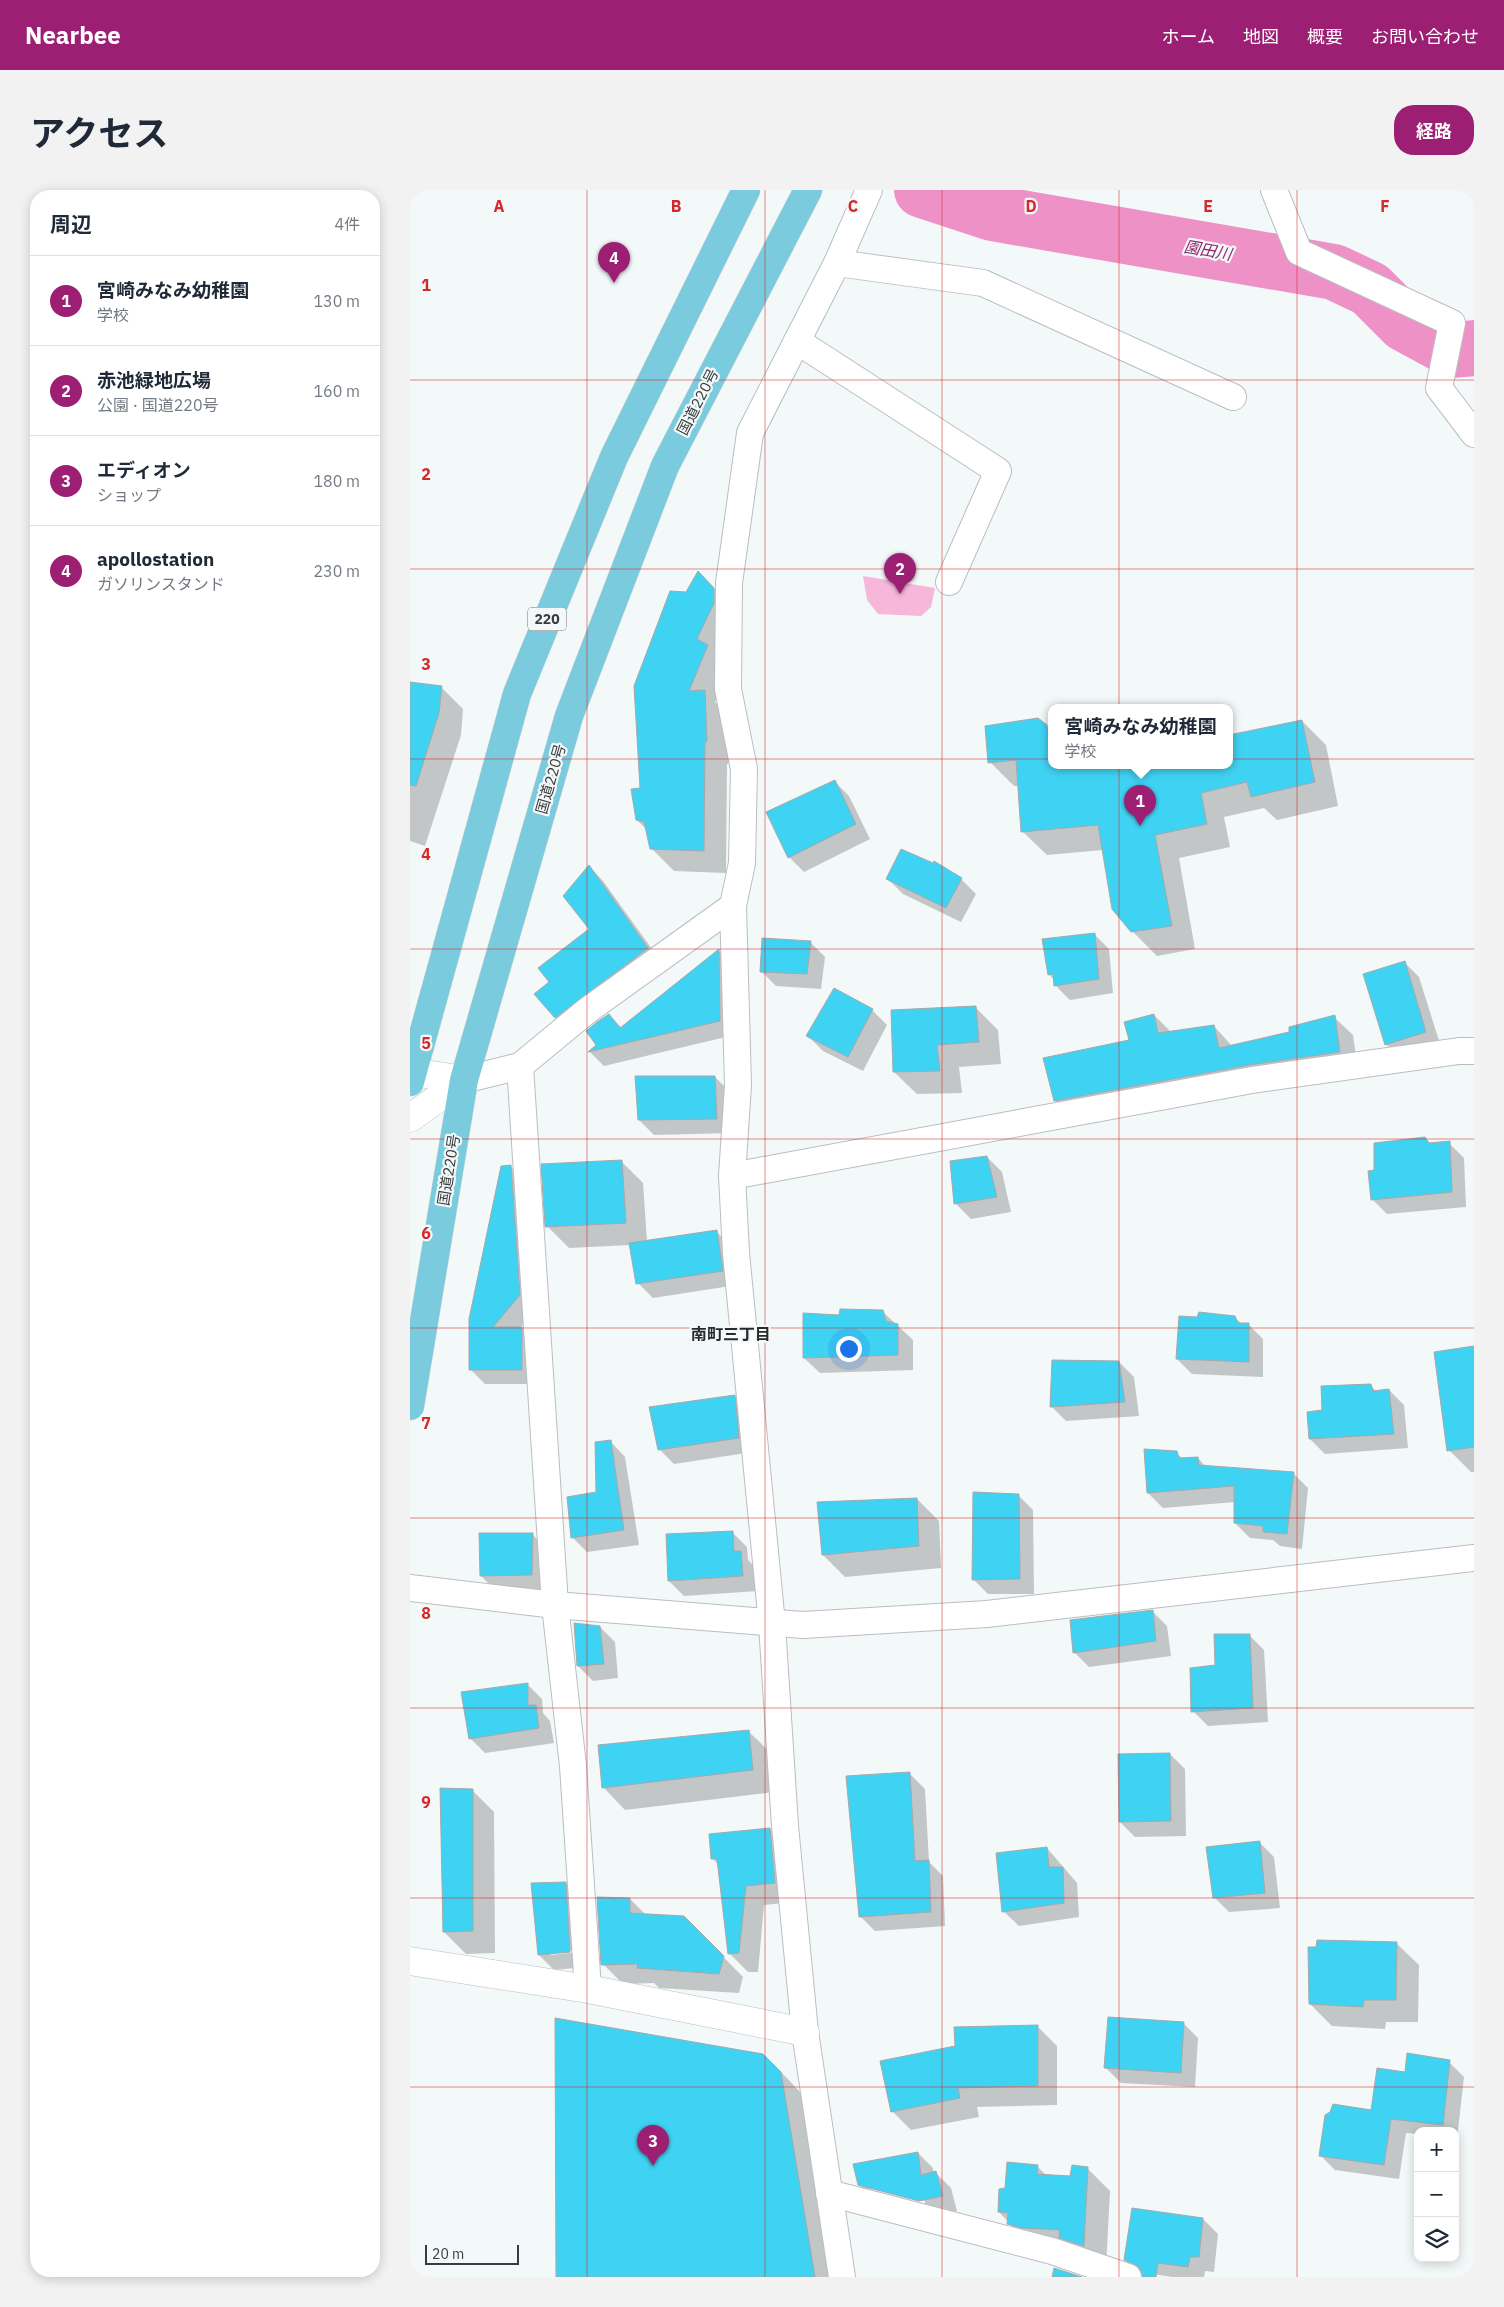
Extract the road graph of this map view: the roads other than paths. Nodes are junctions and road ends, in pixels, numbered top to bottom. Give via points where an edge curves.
1 (746, 190) edge
2 (869, 190) edge
3 (1274, 190) edge
4 (803, 200) edge
5 (837, 263) junction
6 (797, 341) junction
7 (1233, 397) dead end
8 (1474, 434) edge
9 (949, 582) dead end
10 (733, 906) junction
11 (1474, 1051) edge
12 (520, 1066) junction
13 (411, 1076) edge
14 (464, 1080) junction
15 (410, 1118) edge
16 (732, 1176) junction
17 (410, 1406) edge
18 (1474, 1558) edge
19 (410, 1588) edge
20 (555, 1605) junction
21 (772, 1624) junction
22 (410, 1961) edge
23 (588, 1988) junction
24 (805, 2032) junction
25 (829, 2193) junction
26 (842, 2277) edge
27 (1128, 2277) edge

1 - 13 highway, 220 via 614,457 516,694
2 - 5 street
3 - 8 street via 1299,252 1452,322 1439,388
4 - 14 highway, 国道220号 via 662,475 569,716
5 - 6 street
5 - 7 street via 983,283
6 - 9 street via 998,471
6 - 10 street via 750,433 729,583 728,689 744,768 742,863
10 - 12 street via 588,1010
10 - 16 street via 738,1085
11 - 16 street via 1252,1080
12 - 14 street
12 - 20 street
13 - 14 street
14 - 15 street
14 - 17 highway, 国道220号
16 - 21 street via 736,1253
18 - 21 street via 987,1614
19 - 20 street
20 - 21 street
20 - 23 street via 573,1766
21 - 24 street via 785,1826
22 - 23 street
23 - 24 street
24 - 25 street
25 - 26 street
25 - 27 street via 1052,2251

